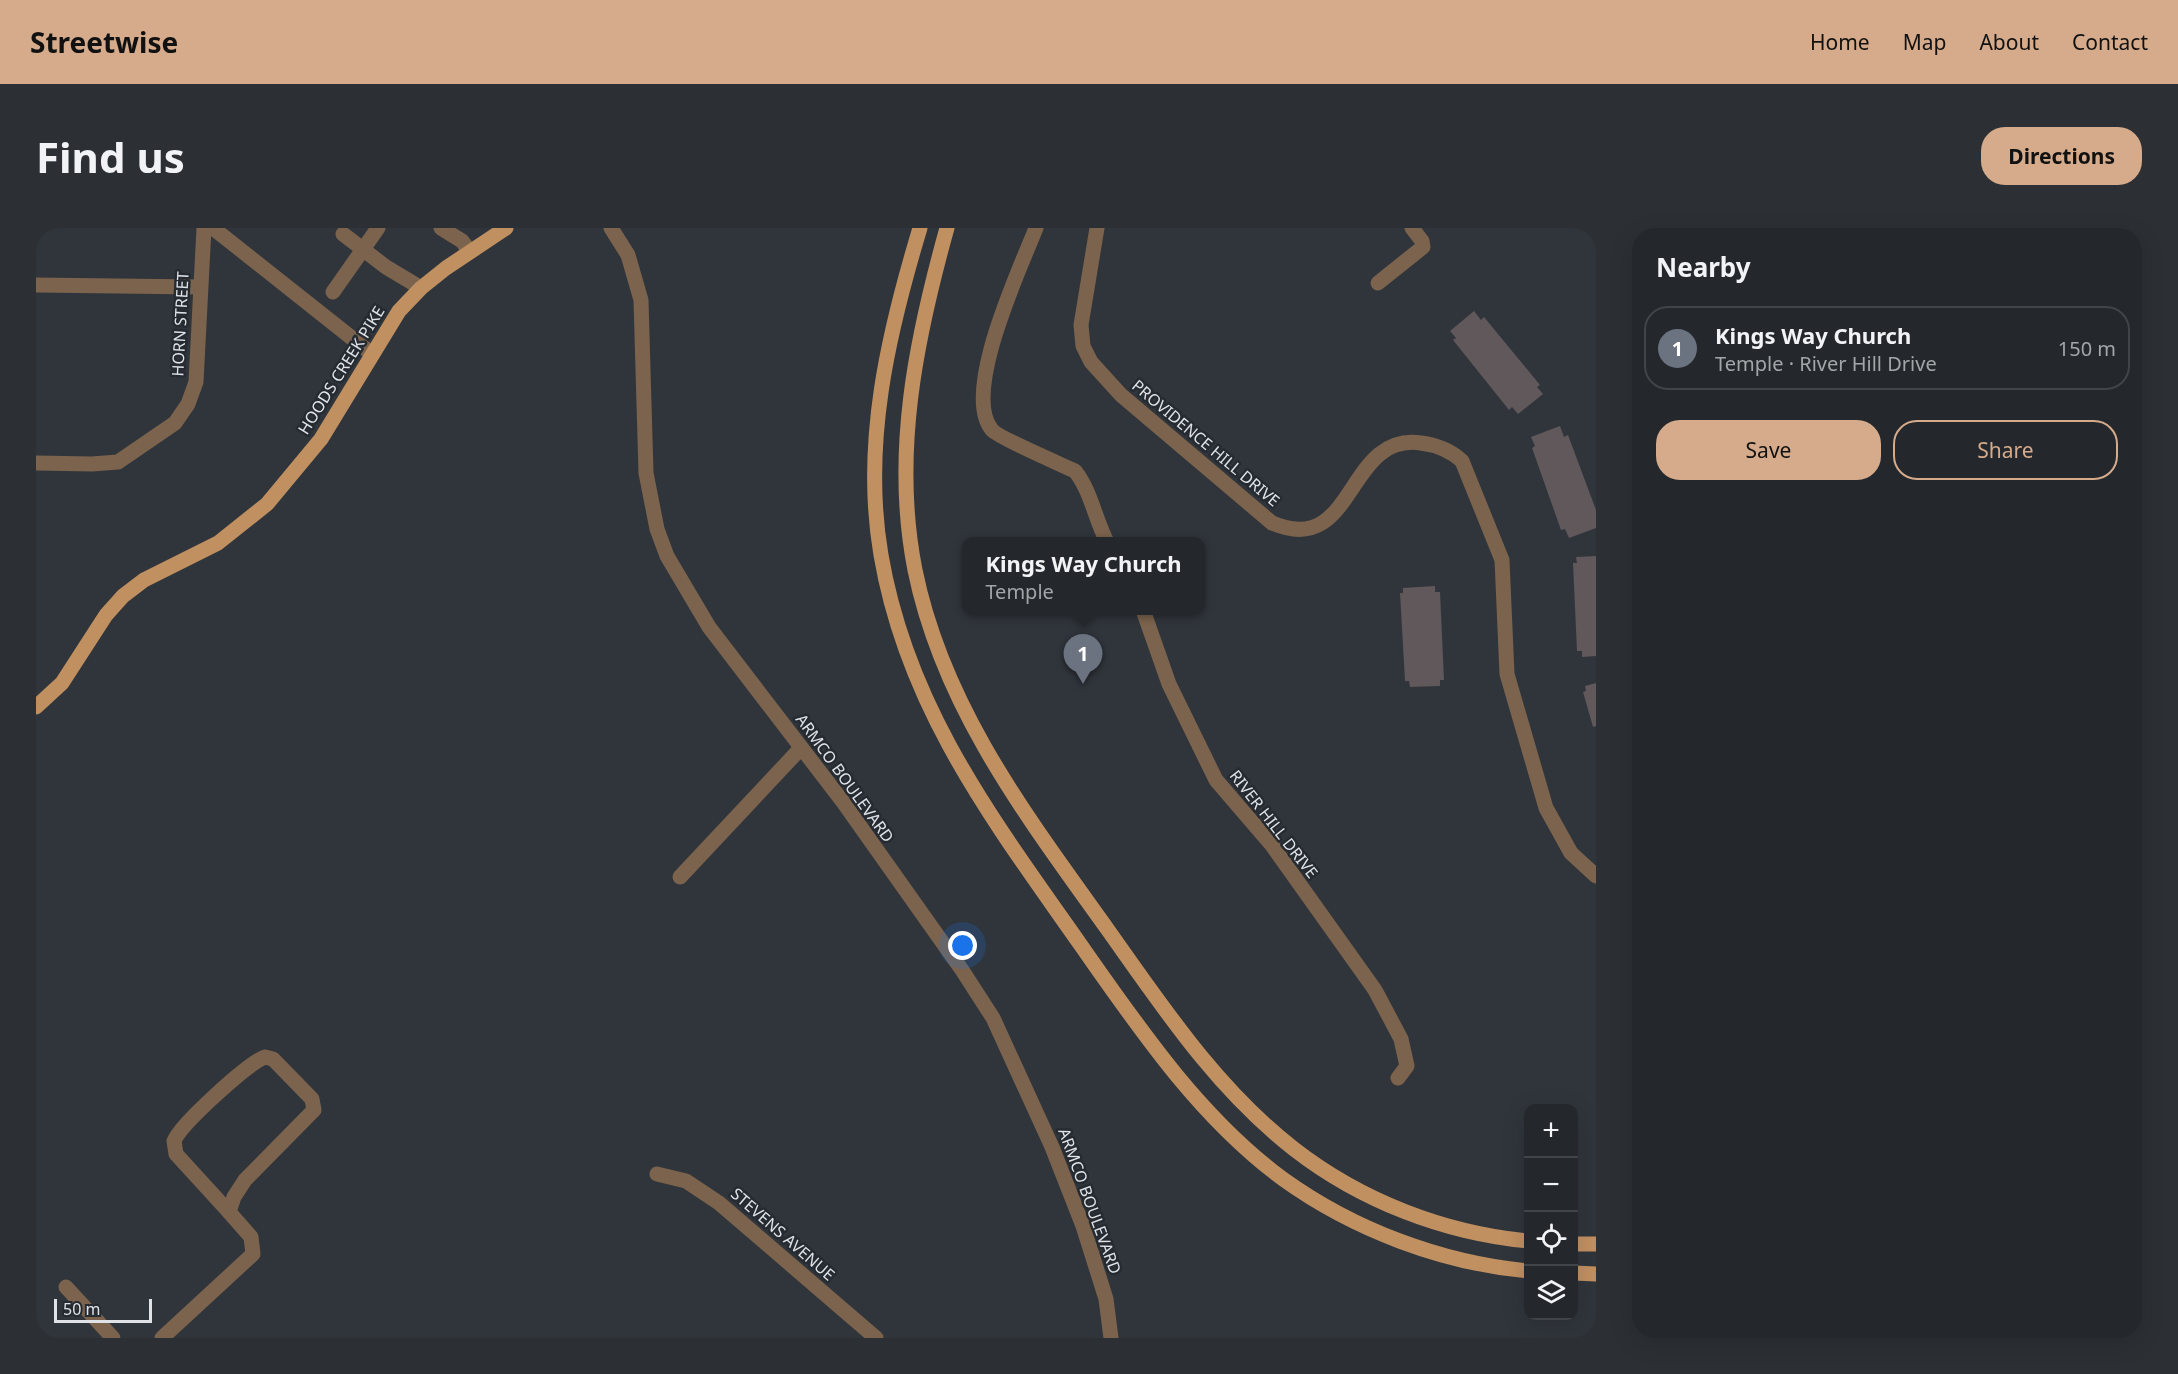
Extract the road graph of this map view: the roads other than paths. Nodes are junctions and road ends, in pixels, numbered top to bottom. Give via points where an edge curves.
1 (204, 228) edge
2 (213, 228) edge
3 (378, 228) edge
4 (441, 228) edge
5 (506, 228) edge
6 (611, 228) edge
7 (920, 228) edge
8 (947, 228) edge
9 (1036, 228) edge
10 (1097, 228) edge
11 (1412, 228) edge
12 (343, 234) dead end
13 (362, 249) junction
14 (470, 252) junction
15 (1378, 282) dead end
16 (36, 285) edge
17 (199, 287) junction
18 (421, 288) junction
19 (333, 292) dead end
20 (372, 354) junction
21 (36, 463) edge
22 (1105, 537) edge
23 (1145, 615) edge
24 (36, 707) edge
25 (801, 748) junction
26 (1596, 876) edge
27 (680, 877) dead end
28 (1398, 1078) dead end
29 (657, 1174) dead end
30 (229, 1212) junction
31 (1524, 1240) edge
32 (1578, 1244) edge
33 (1596, 1244) edge
34 (1524, 1270) edge
35 (1578, 1273) edge
36 (1596, 1274) edge
37 (66, 1287) dead end
38 (113, 1338) edge
39 (162, 1338) edge
40 (876, 1338) edge
41 (1111, 1338) edge

1 - 17 street, HORN STREET
2 - 20 street
3 - 13 street
4 - 14 street
5 - 14 main road, HOODS CREEK PIKE
6 - 25 street, ARMCO BOULEVARD via 628,255 641,300 646,473 657,530 679,581 709,627
7 - 34 main road via 894,316 880,392 874,472 876,512 886,582 899,632 929,709 963,774 1161,1054 1194,1095 1252,1154 1319,1202 1392,1238 1471,1262
8 - 31 main road via 911,380 905,443 906,500 915,569 935,645 985,750 1161,1004 1209,1067 1265,1125 1329,1173 1400,1210 1475,1233
9 - 22 street via 998,326 984,375 981,388 985,417 993,431 1075,471 1084,482
10 - 26 street, PROVIDENCE HILL DRIVE via 1081,325 1083,346 1091,362 1121,395 1272,523 1295,528 1325,521 1344,504 1375,457 1397,443 1430,444 1462,461 1502,560 1507,674 1546,808 1571,853
11 - 15 street via 1423,247
12 - 13 street
13 - 18 street
13 - 19 street
14 - 18 main road, HOODS CREEK PIKE
16 - 17 street
17 - 21 street, HORN STREET via 196,382 175,423 121,460
18 - 20 main road, HOODS CREEK PIKE via 399,311
20 - 24 main road, HOODS CREEK PIKE via 321,439 267,504 218,543 144,580 123,596 105,615 62,682
23 - 28 street, RIVER HILL DRIVE via 1169,684 1216,780 1271,844 1375,990 1401,1039 1407,1066
25 - 27 street
25 - 41 street, ARMCO BOULEVARD via 993,1018 1052,1146 1083,1226 1106,1299
29 - 40 street, STEVENS AVENUE via 686,1181 719,1203
30 - 30 street via 176,1154 174,1141 249,1066 265,1058 273,1059 312,1099 314,1110 246,1180
30 - 39 street via 251,1237 252,1254
32 - 33 main road
35 - 36 main road
37 - 38 street

